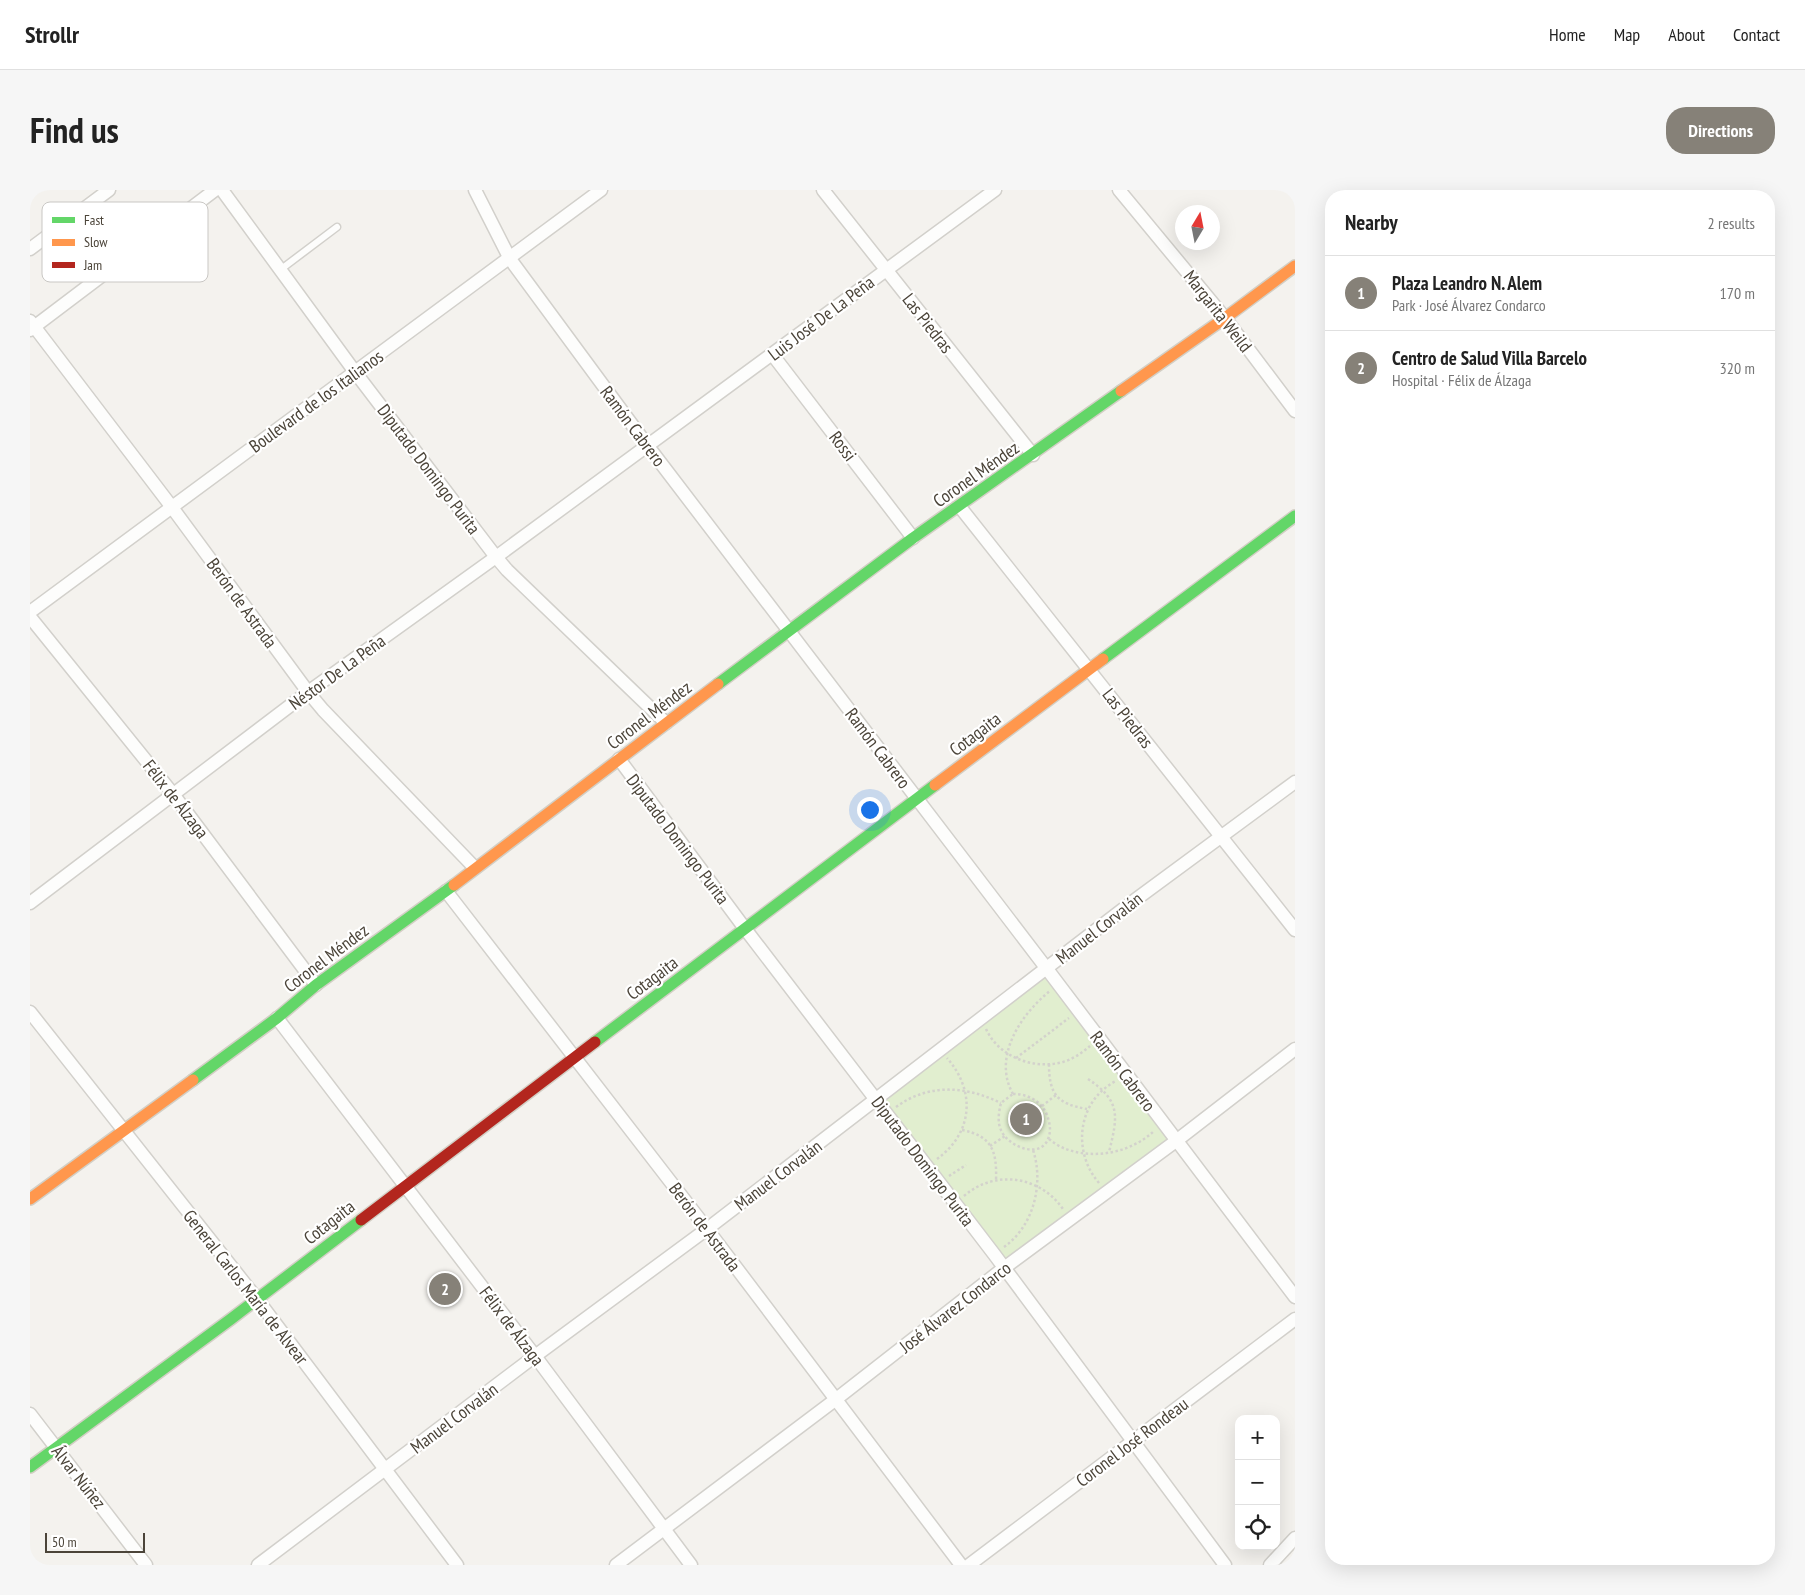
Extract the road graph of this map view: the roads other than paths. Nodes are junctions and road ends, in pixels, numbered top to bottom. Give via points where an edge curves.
1 (109, 190) edge
2 (215, 190) edge
3 (222, 190) edge
4 (475, 190) edge
5 (602, 190) edge
6 (823, 190) edge
7 (995, 190) edge
8 (1120, 190) edge
9 (93, 202) edge
10 (199, 202) edge
11 (338, 227) dead end
12 (42, 240) edge
13 (30, 249) edge
14 (510, 259) junction
15 (1295, 266) edge
16 (886, 269) junction
17 (280, 270) junction
18 (91, 282) edge
19 (1225, 318) junction
20 (32, 326) edge
21 (772, 354) junction
22 (355, 372) junction
23 (1295, 411) edge
24 (647, 445) junction
25 (1033, 455) junction
26 (171, 506) junction
27 (960, 507) junction
28 (1295, 516) edge
29 (913, 538) junction
30 (496, 557) junction
31 (30, 612) edge
32 (30, 617) edge
33 (790, 631) junction
34 (1090, 670) junction
35 (308, 692) junction
36 (666, 723) junction
37 (619, 759) junction
38 (1295, 782) edge
39 (173, 794) junction
40 (917, 800) junction
41 (1221, 836) junction
42 (475, 868) junction
43 (446, 891) junction
44 (30, 903) edge
45 (746, 930) junction
46 (1295, 930) edge
47 (1047, 969) junction
48 (316, 985) junction
49 (30, 1012) edge
50 (277, 1018) junction
51 (1295, 1049) edge
52 (575, 1059) junction
53 (876, 1099) junction
54 (124, 1130) junction
55 (1176, 1141) junction
56 (404, 1186) junction
57 (30, 1199) edge
58 (707, 1229) junction
59 (1004, 1268) junction
60 (1295, 1297) edge
61 (257, 1299) junction
62 (1295, 1319) edge
63 (535, 1356) junction
64 (835, 1400) junction
65 (30, 1414) edge
66 (1134, 1441) junction
67 (56, 1447) junction
68 (30, 1467) edge
69 (386, 1470) junction
70 (663, 1528) junction
71 (1295, 1538) edge
72 (1283, 1560) edge
73 (146, 1565) edge
74 (258, 1565) edge
75 (457, 1565) edge
76 (616, 1565) edge
77 (691, 1565) edge
78 (960, 1565) edge
79 (969, 1565) edge
80 (1225, 1565) edge
81 (1270, 1565) edge

1 - 9 street
2 - 10 street
3 - 17 street, Diputado Domingo Purita
4 - 14 street, Ramón Cabrero
5 - 14 street, Boulevard de los Italianos
6 - 16 street, Las Piedras
7 - 16 street, Luis José De La Peña
8 - 19 street, Margarita Weild
11 - 17 lane
12 - 13 street
14 - 22 street, Boulevard de los Italianos
14 - 24 street, Ramón Cabrero
15 - 19 street, Coronel Méndez
16 - 21 street, Luis José De La Peña
16 - 25 street, Las Piedras
17 - 22 street, Diputado Domingo Purita
18 - 20 street
19 - 23 street, Margarita Weild
19 - 25 street, Coronel Méndez
20 - 26 street, Berón de Astrada
21 - 24 street, Luis José De La Peña
21 - 29 street, Rossi
22 - 26 street, Boulevard de los Italianos
22 - 30 street, Diputado Domingo Purita
24 - 30 street, Néstor De La Peña
24 - 33 street, Ramón Cabrero
25 - 27 street, Coronel Méndez
26 - 31 street, Boulevard de los Italianos
26 - 35 street, Berón de Astrada
27 - 29 street, Coronel Méndez
27 - 34 street, Las Piedras
28 - 34 street, Cotagaita
29 - 33 street, Coronel Méndez
30 - 35 street, Néstor De La Peña
30 - 36 street, Diputado Domingo Purita
32 - 39 street, Félix de Álzaga
33 - 36 street, Coronel Méndez
33 - 40 street, Ramón Cabrero
34 - 40 street, Cotagaita
34 - 41 street, Las Piedras
35 - 39 street, Néstor De La Peña
35 - 42 street, Berón de Astrada
36 - 37 street, Coronel Méndez
37 - 42 street, Coronel Méndez
37 - 45 street, Diputado Domingo Purita
38 - 41 street, Manuel Corvalán
39 - 44 street, Néstor De La Peña
39 - 48 street, Félix de Álzaga
40 - 45 street, Cotagaita
40 - 47 street, Ramón Cabrero
41 - 46 street, Las Piedras
41 - 47 street, Manuel Corvalán
42 - 43 street, Coronel Méndez
43 - 48 street, Coronel Méndez
43 - 52 street, Berón de Astrada
45 - 52 street, Cotagaita
45 - 53 street, Diputado Domingo Purita
47 - 53 street, Manuel Corvalán
47 - 55 street, Ramón Cabrero
48 - 50 street, Coronel Méndez
49 - 54 street, General Carlos María de Alvear
50 - 54 street, Coronel Méndez
50 - 56 street, Félix de Álzaga
51 - 55 street, José Álvarez Condarco
52 - 56 street, Cotagaita
52 - 58 street, Berón de Astrada
53 - 58 street, Manuel Corvalán
53 - 59 street, Diputado Domingo Purita
54 - 57 street, Coronel Méndez
54 - 61 street, General Carlos María de Alvear
55 - 59 street, José Álvarez Condarco
55 - 60 street, Ramón Cabrero
56 - 61 street, Cotagaita
56 - 63 street, Félix de Álzaga
58 - 63 street, Manuel Corvalán
58 - 64 street, Berón de Astrada
59 - 64 street, José Álvarez Condarco
59 - 66 street, Diputado Domingo Purita
61 - 67 street, Cotagaita
61 - 69 street, General Carlos María de Alvear
62 - 66 street, Coronel José Rondeau
63 - 69 street, Manuel Corvalán
63 - 70 street, Félix de Álzaga
64 - 70 street, José Álvarez Condarco
64 - 78 street, Berón de Astrada
65 - 67 street, Álvar Núñez
66 - 79 street, Coronel José Rondeau
66 - 80 street, Diputado Domingo Purita
67 - 68 street, Cotagaita
67 - 73 street, Álvar Núñez
69 - 74 street, Manuel Corvalán
69 - 75 street, General Carlos María de Alvear
70 - 76 street, José Álvarez Condarco
70 - 77 street, Félix de Álzaga
71 - 72 street
72 - 81 street

